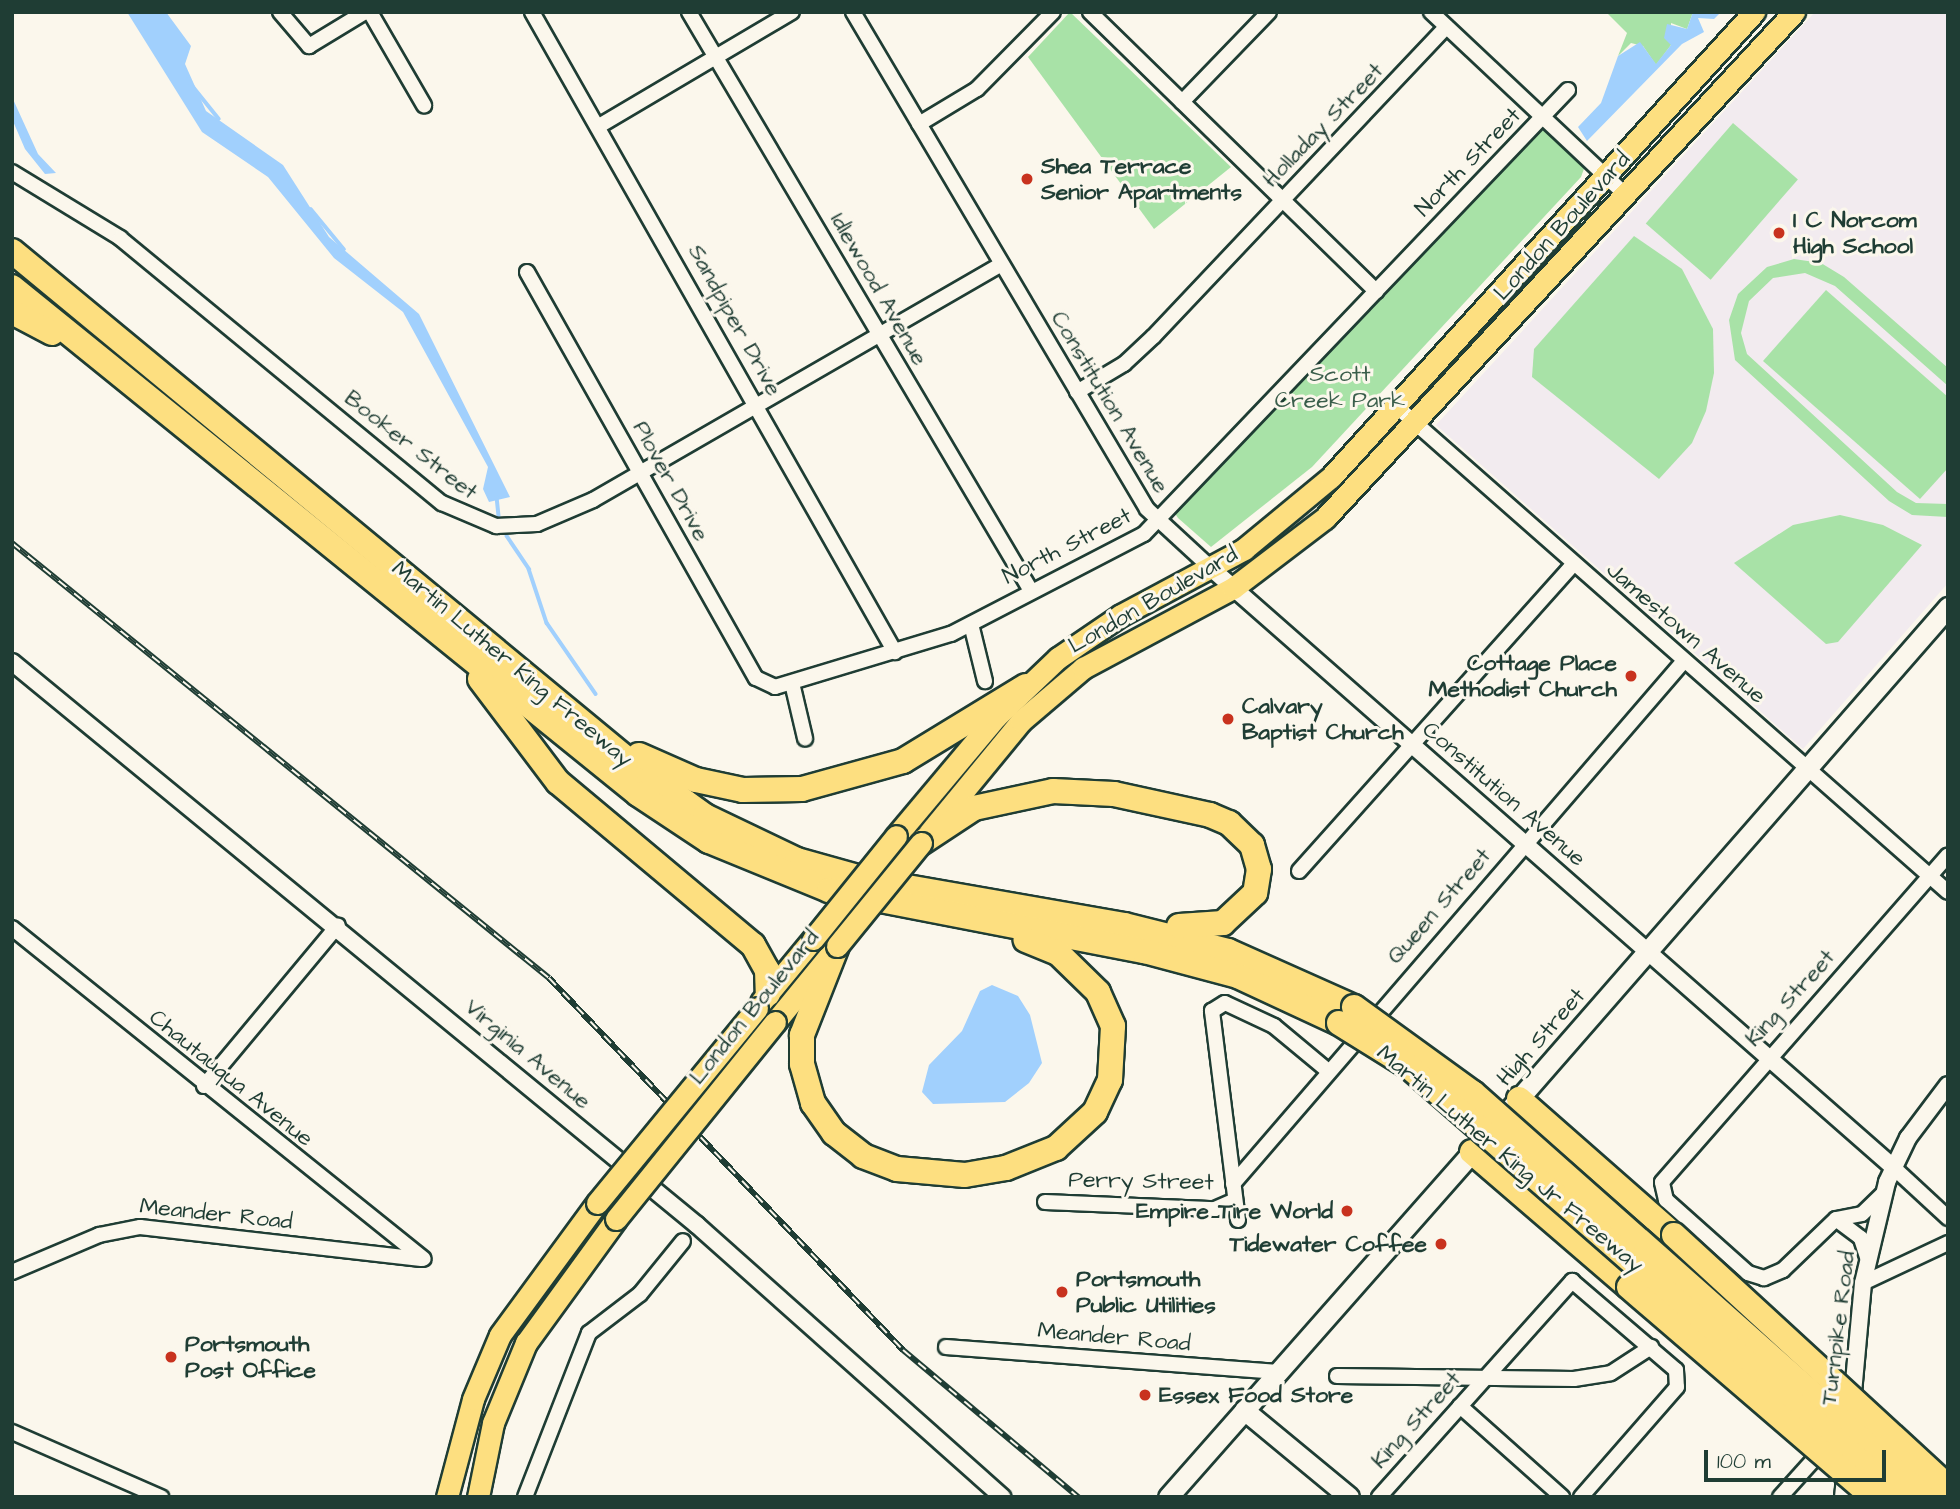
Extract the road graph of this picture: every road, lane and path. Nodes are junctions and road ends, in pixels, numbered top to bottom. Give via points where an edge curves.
1 (280, 12) edge
2 (368, 12) edge
3 (532, 12) edge
4 (689, 12) edge
5 (792, 12) edge
6 (853, 12) edge
7 (1053, 12) edge
8 (1090, 12) edge
9 (1269, 12) edge
10 (1431, 12) edge
11 (1754, 12) edge
12 (1794, 12) edge
13 (1446, 27) junction
14 (716, 58) junction
15 (1568, 90) dead end
16 (1182, 102) junction
17 (424, 105) dead end
18 (1541, 119) junction
19 (919, 124) junction
20 (599, 126) junction
21 (12, 172) edge
22 (1604, 175) junction
23 (1626, 195) junction
24 (1282, 201) junction
25 (12, 251) edge
26 (1001, 264) junction
27 (527, 272) dead end
28 (12, 286) edge
29 (1376, 291) junction
30 (12, 312) edge
31 (878, 334) junction
32 (119, 372) junction
33 (1077, 392) junction
34 (757, 405) junction
35 (1396, 406) junction
36 (1416, 424) junction
37 (640, 472) junction
38 (1158, 521) junction
39 (1573, 565) junction
40 (1212, 569) junction
41 (1233, 588) junction
42 (1030, 589) junction
43 (1948, 607) edge
44 (971, 624) junction
45 (430, 625) junction
46 (895, 652) junction
47 (12, 662) edge
48 (1683, 662) junction
49 (531, 679) junction
50 (985, 681) dead end
51 (792, 683) junction
52 (1026, 686) junction
53 (805, 738) dead end
54 (1412, 744) junction
55 (1805, 768) junction
56 (1524, 842) junction
57 (921, 843) junction
58 (1948, 855) edge
59 (1299, 871) dead end
60 (1930, 876) junction
61 (1948, 892) edge
62 (933, 912) junction
63 (1090, 919) junction
64 (338, 925) junction
65 (12, 928) edge
66 (837, 946) junction
67 (1649, 952) junction
68 (763, 1001) junction
69 (1347, 1015) junction
70 (1768, 1056) junction
71 (1327, 1070) junction
72 (1948, 1085) edge
73 (204, 1086) junction
74 (1519, 1099) junction
75 (1472, 1152) junction
76 (1893, 1167) junction
77 (1233, 1184) junction
78 (1883, 1194) junction
79 (1235, 1200) junction
80 (1045, 1202) dead end
81 (1948, 1218) edge
82 (1836, 1219) junction
83 (1238, 1220) dead end
84 (683, 1241) dead end
85 (1948, 1243) edge
86 (1867, 1257) junction
87 (423, 1259) joint
88 (12, 1272) edge
89 (1863, 1283) junction
90 (946, 1347) dead end
91 (1651, 1347) junction
92 (1278, 1372) junction
93 (1337, 1376) dead end
94 (1484, 1379) junction
95 (1460, 1406) junction
96 (1244, 1410) junction
97 (12, 1432) edge
98 (1849, 1436) junction
99 (1948, 1487) edge
100 (161, 1497) edge
101 (447, 1497) edge
102 (478, 1497) edge
103 (525, 1497) edge
104 (1002, 1497) edge
105 (1168, 1497) edge
106 (1349, 1497) edge
107 (1379, 1497) edge
108 (1562, 1497) edge
109 (1581, 1497) edge
110 (1780, 1497) edge
111 (1843, 1497) edge
112 (1873, 1497) edge
113 (1901, 1497) edge
114 (1929, 1497) edge

1 - 2 street via 309,46
2 - 17 street
3 - 20 street, Sandpiper Drive
4 - 14 street, Idlewood Avenue
5 - 14 street
6 - 19 street, Constitution Avenue
7 - 19 street via 977,89
8 - 16 street
9 - 16 street
10 - 13 street
11 - 22 main road, London Boulevard
12 - 23 main road, London Boulevard
13 - 18 street
13 - 24 street, Holladay Street
14 - 20 street
14 - 31 street, Idlewood Avenue
15 - 18 street, North Street
16 - 24 street
18 - 22 street
18 - 29 street, North Street
19 - 26 street, Constitution Avenue
20 - 34 street, Sandpiper Drive
21 - 37 street, Booker Street via 120,238 466,517 496,526 537,524
22 - 23 street
22 - 35 main road, London Boulevard
23 - 36 main road, London Boulevard
24 - 29 street
24 - 33 street, Holladay Street via 1125,364
25 - 49 highway, Martin Luther King Freeway
26 - 31 street, Booker Street
26 - 33 street, Constitution Avenue
27 - 37 street, Plover Drive
28 - 32 highway, Martin Luther King Freeway
29 - 38 street, North Street
30 - 32 highway
31 - 34 street, Booker Street
31 - 42 street, Idlewood Avenue
32 - 45 highway, Martin Luther King Freeway
33 - 38 street, Constitution Avenue
34 - 37 street, Booker Street
34 - 46 street, Sandpiper Drive
35 - 36 street, Jamestown Avenue
35 - 40 main road, London Boulevard via 1303,503
36 - 39 street, Jamestown Avenue
36 - 41 main road, London Boulevard via 1325,519
37 - 51 street, Plover Drive via 756,678 772,687
38 - 40 street, Constitution Avenue
38 - 42 street, North Street via 1116,551
39 - 48 street, Jamestown Avenue
39 - 54 street
40 - 41 street, Constitution Avenue
40 - 52 main road, London Boulevard via 1121,615
41 - 54 street, Constitution Avenue
41 - 57 main road, London Boulevard via 1113,648 1044,699
42 - 44 street, North Street
43 - 55 main road, High Street
44 - 46 street, North Street
44 - 50 street
45 - 62 highway, Martin Luther King Freeway via 638,794 709,841 829,890
45 - 68 highway via 472,668 558,782 754,945 768,971
46 - 51 street, North Street
47 - 64 street, Virginia Avenue
48 - 55 street, Jamestown Avenue
48 - 56 street, Queen Street
49 - 52 highway via 666,770 776,792 841,782 903,761
49 - 63 highway, Martin Luther King Freeway via 668,793 769,849 872,881
51 - 53 street
52 - 68 main road, London Boulevard, bridge via 896,836
54 - 56 street, Constitution Avenue
54 - 59 street
55 - 60 street, Jamestown Avenue
55 - 67 main road, High Street
56 - 67 street, Constitution Avenue
56 - 71 street, Queen Street
57 - 63 highway via 998,799 1084,790 1210,815 1252,845 1259,869 1255,893 1223,923 1197,929
57 - 66 main road, London Boulevard, bridge
58 - 60 street, King Street
60 - 61 street, Jamestown Avenue
60 - 70 street, King Street
62 - 66 highway via 1058,953 1098,992 1113,1026 1111,1080 1095,1112 1056,1149 1006,1168 942,1174 879,1164 834,1133 806,1086 801,1046 806,1015
62 - 69 highway, Martin Luther King Jr Freeway via 1165,956
63 - 69 highway, Martin Luther King Jr Freeway via 1228,951
64 - 73 street
64 - 104 street, Virginia Avenue via 697,1225
65 - 73 street, Chautauqua Avenue
66 - 102 main road, London Boulevard, bridge via 616,1219 526,1343 493,1423
67 - 70 street, Constitution Avenue
67 - 74 main road, High Street
68 - 101 main road, London Boulevard, bridge via 597,1203 500,1335 473,1399
69 - 113 highway, Martin Luther King Jr Freeway, bridge
69 - 114 highway, Martin Luther King Jr Freeway, bridge via 1473,1093
70 - 76 street, Constitution Avenue
70 - 82 street, King Street via 1666,1172 1666,1200 1756,1276 1776,1276
71 - 77 street, Queen Street
71 - 77 street via 1274,1026 1225,1003 1212,1011
72 - 76 street, Turnpike Road
73 - 87 street, Chautauqua Avenue
74 - 75 main road, High Street
74 - 99 highway, bridge
75 - 92 main road, High Street
75 - 112 highway, bridge
76 - 78 street, Turnpike Road
76 - 81 street, Constitution Avenue
77 - 79 street
78 - 82 street via 1862,1214
78 - 86 street, Turnpike Road
79 - 80 street, Perry Street via 1215,1209
79 - 83 street
82 - 86 street via 1861,1238
84 - 103 street via 640,1294 589,1333
85 - 89 street
86 - 89 street, Turnpike Road
87 - 88 street, Meander Road via 140,1227 99,1236
89 - 98 street, Turnpike Road
90 - 92 street, Meander Road
91 - 94 street via 1611,1373
91 - 94 street, King Street via 1572,1281
91 - 109 street via 1676,1370 1677,1387
92 - 96 main road, High Street
93 - 94 street
94 - 95 street, King Street
95 - 107 street, King Street
95 - 108 street
96 - 105 main road, High Street
96 - 106 main road
97 - 100 street
98 - 110 street via 1825,1448
98 - 111 street, Turnpike Road

